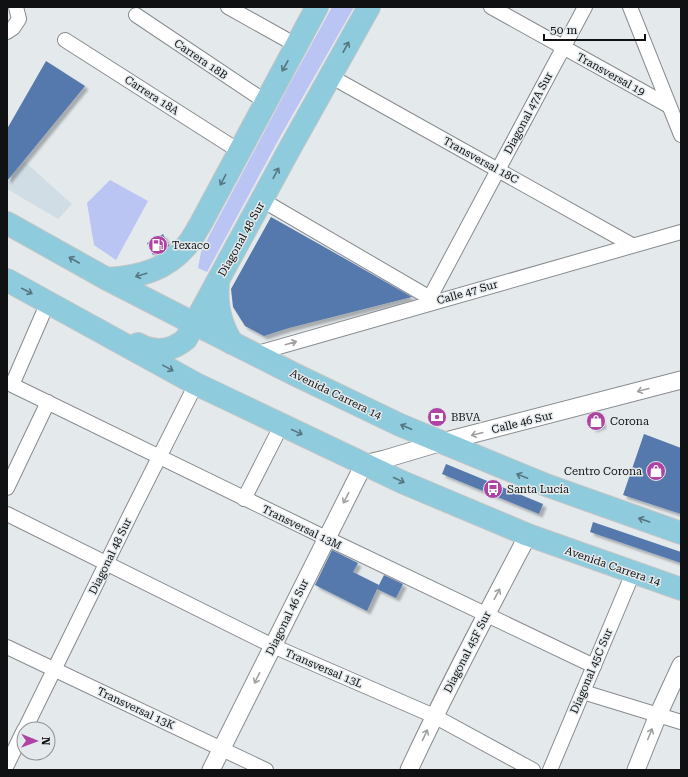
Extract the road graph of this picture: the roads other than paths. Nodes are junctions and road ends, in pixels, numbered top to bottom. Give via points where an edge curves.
1 (228, 7) edge
2 (317, 7) edge
3 (369, 7) edge
4 (491, 7) edge
5 (585, 7) edge
6 (630, 7) edge
7 (17, 13) edge
8 (136, 15) dead end
9 (7, 32) edge
10 (65, 40) dead end
11 (296, 45) junction
12 (563, 47) junction
13 (330, 76) junction
14 (266, 102) junction
15 (669, 106) junction
16 (681, 135) edge
17 (239, 151) junction
18 (498, 170) junction
19 (262, 200) junction
20 (7, 223) edge
21 (681, 232) edge
22 (632, 245) junction
23 (107, 279) junction
24 (7, 280) edge
25 (218, 281) junction
26 (429, 300) junction
27 (48, 302) junction
28 (194, 324) junction
29 (232, 343) junction
30 (254, 354) junction
31 (681, 380) edge
32 (196, 384) junction
33 (48, 402) junction
34 (276, 436) dead end
35 (442, 442) junction
36 (159, 457) junction
37 (364, 464) junction
38 (7, 488) edge
39 (244, 499) junction
40 (7, 514) edge
41 (681, 533) edge
42 (528, 535) junction
43 (326, 538) junction
44 (106, 564) junction
45 (633, 573) junction
46 (681, 589) edge
47 (486, 615) junction
48 (273, 646) junction
49 (7, 647) edge
50 (681, 665) edge
51 (594, 666) junction
52 (54, 669) junction
53 (583, 692) junction
54 (658, 715) junction
55 (434, 716) junction
56 (28, 721) edge
57 (681, 722) edge
58 (16, 746) edge
59 (222, 749) junction
60 (7, 765) edge
61 (211, 770) edge
62 (266, 770) edge
63 (409, 770) edge
64 (533, 770) edge
65 (550, 770) edge
66 (636, 770) edge

1 - 11 street
2 - 11 main road
13 -> 3 main road, Diagonal 48 Sur
4 - 12 street, Transversal 19
5 - 12 street, Diagonal 47A Sur
6 - 15 street
7 - 9 street via 13,28
8 - 14 street, Carrera 18B
10 - 17 street, Carrera 18A
11 -> 14 main road
12 - 15 street, Transversal 19
12 - 18 street, Diagonal 47A Sur
13 - 18 street, Transversal 18C
19 -> 13 main road, Diagonal 48 Sur
14 - 17 main road
15 - 16 street
17 -> 23 main road via 200,225 179,253 153,271 138,276
18 - 22 street, Transversal 18C
18 - 26 street, Diagonal 47A Sur
19 - 25 main road, Diagonal 48 Sur
19 - 26 street
23 -> 20 main road, Avenida Carrera 14
21 - 22 street, Calle 47 Sur
22 - 26 street, Calle 47 Sur
23 - 28 main road, Avenida Carrera 14
24 -> 27 main road, Avenida Carrera 14
25 - 28 main road, Diagonal 48 Sur
25 - 29 main road via 218,309 221,322
30 -> 26 street, Calle 47 Sur
27 - 28 main road, Diagonal 48 Sur via 101,324 150,349 167,350 180,344 186,339
27 -> 32 main road, Avenida Carrera 14
27 - 33 street, Transversal 13M via 12,385
28 - 29 main road, Avenida Carrera 14
29 - 30 main road, Avenida Carrera 14
35 -> 30 main road, Avenida Carrera 14 via 400,425
31 -> 35 street, Calle 46 Sur
32 - 36 street, Diagonal 48 Sur
32 -> 37 main road, Avenida Carrera 14
33 - 36 street, Transversal 13M
33 - 38 street
34 - 39 street
35 - 37 street, Calle 46 Sur
41 -> 35 main road, Avenida Carrera 14 via 546,485
36 - 39 street, Transversal 13M
36 - 44 street, Diagonal 48 Sur
37 -> 42 main road, Avenida Carrera 14
37 -> 43 street, Diagonal 46 Sur
39 - 43 street, Transversal 13M
40 - 44 street, Transversal 13L
42 - 45 main road, Avenida Carrera 14
47 -> 42 street, Diagonal 45F Sur
43 - 47 street, Transversal 13M
43 - 48 street, Diagonal 46 Sur
44 - 48 street, Transversal 13L
44 - 52 street, Diagonal 48 Sur
45 - 46 main road, Avenida Carrera 14
45 - 51 street, Diagonal 45C Sur
47 - 51 street, Transversal 13M
47 - 55 street, Diagonal 45F Sur
48 - 55 street, Transversal 13L
48 -> 59 street, Diagonal 46 Sur
49 - 52 street, Transversal 13K
50 - 54 street
51 - 53 street, Diagonal 45C Sur
52 - 56 street, Diagonal 48 Sur
52 - 59 street, Transversal 13K
53 - 54 street
53 - 65 street, Diagonal 45C Sur
54 - 57 street
66 -> 54 street
63 -> 55 street, Diagonal 45F Sur
55 - 64 street, Transversal 13L
58 - 60 street, Diagonal 48 Sur
59 - 61 street, Diagonal 46 Sur
59 - 62 street, Transversal 13K

